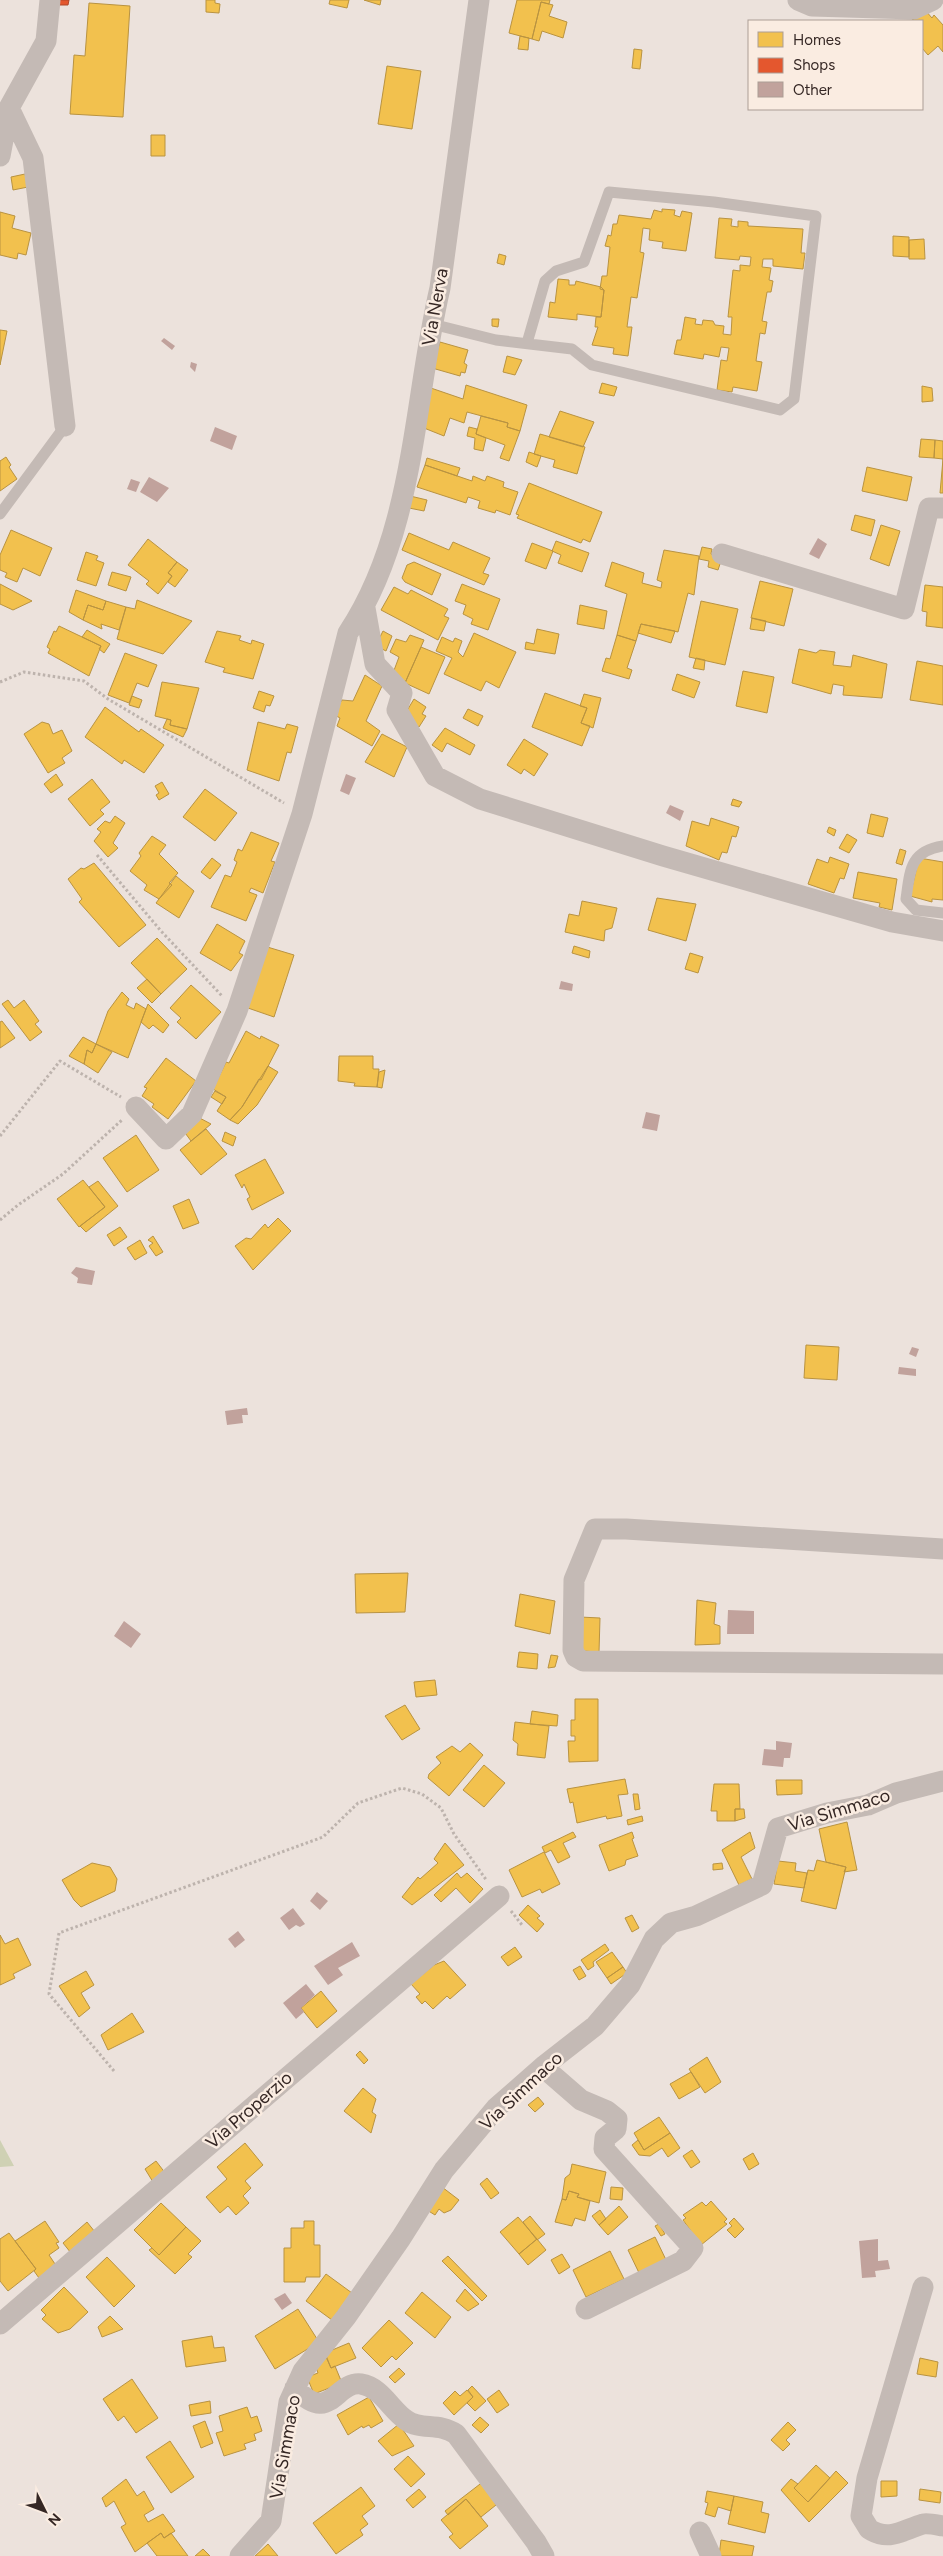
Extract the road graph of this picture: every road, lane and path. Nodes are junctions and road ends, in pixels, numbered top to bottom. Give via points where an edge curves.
1 (50, 0) edge
2 (479, 0) edge
3 (798, 0) edge
4 (933, 0) edge
5 (9, 108) junction
6 (0, 156) edge
7 (432, 324) junction
8 (527, 343) junction
9 (65, 426) joint
10 (943, 508) edge
11 (0, 514) edge
12 (722, 554) dead end
13 (365, 608) junction
14 (0, 682) edge
15 (302, 814) junction
16 (943, 846) edge
17 (97, 855) dead end
18 (943, 913) edge
19 (943, 931) edge
20 (237, 1011) junction
21 (136, 1107) junction
22 (0, 1136) edge
23 (0, 1220) edge
24 (943, 1550) edge
25 (943, 1664) edge
26 (943, 1781) edge
27 (499, 1896) joint
28 (543, 2067) junction
29 (114, 2071) dead end
30 (923, 2287) dead end
31 (586, 2309) dead end
32 (0, 2324) edge
33 (295, 2388) junction
34 (943, 2526) edge
35 (700, 2532) dead end
36 (240, 2556) edge
37 (544, 2556) edge
38 (711, 2556) edge

1 - 5 street via 46,41
2 - 7 street, Via Nerva via 440,288
3 - 4 street via 812,6 914,9
5 - 6 street
5 - 9 street via 33,158
7 - 8 lane via 496,340
7 - 13 street, Via Nerva via 400,510
8 - 8 lane via 572,349 592,365 780,410 794,399 816,216 609,192 584,262 556,271 545,281
9 - 11 lane
10 - 12 street via 929,508 904,609
13 - 15 street, Via Nerva via 348,634
13 - 19 street via 375,664 402,693 397,710 435,776 480,799 663,856 892,922
14 - 15 path via 24,672 84,681 108,699
15 - 20 street, Via Nerva
16 - 18 lane via 920,854 911,866 906,899 916,910
17 - 20 path via 161,931
20 - 21 street, Via Nerva via 192,1114 166,1139
21 - 22 path via 60,1061
21 - 23 path via 63,1174
24 - 25 street via 595,1529 574,1580 573,1640 576,1657 583,1661
26 - 28 street, Via Simmaco via 896,1793 868,1805 778,1828 762,1885 696,1916 671,1923 654,1939 630,1985 595,2026
27 - 29 path via 454,1834 442,1808 422,1794 402,1788 358,1804 323,1837 59,1933 49,1994
27 - 32 street, Via Properzio
28 - 31 street via 580,2100 607,2111 617,2119 616,2129 605,2138 604,2149 693,2248 683,2261
28 - 33 street, Via Simmaco via 496,2108 444,2170 346,2318 303,2371
30 - 34 street via 867,2478 861,2516 868,2529 890,2536 925,2524
33 - 36 street, Via Simmaco via 271,2521
33 - 37 street via 305,2399 316,2403 327,2402 352,2385 360,2384 379,2394 406,2420 422,2426 447,2428 456,2434
35 - 38 street

